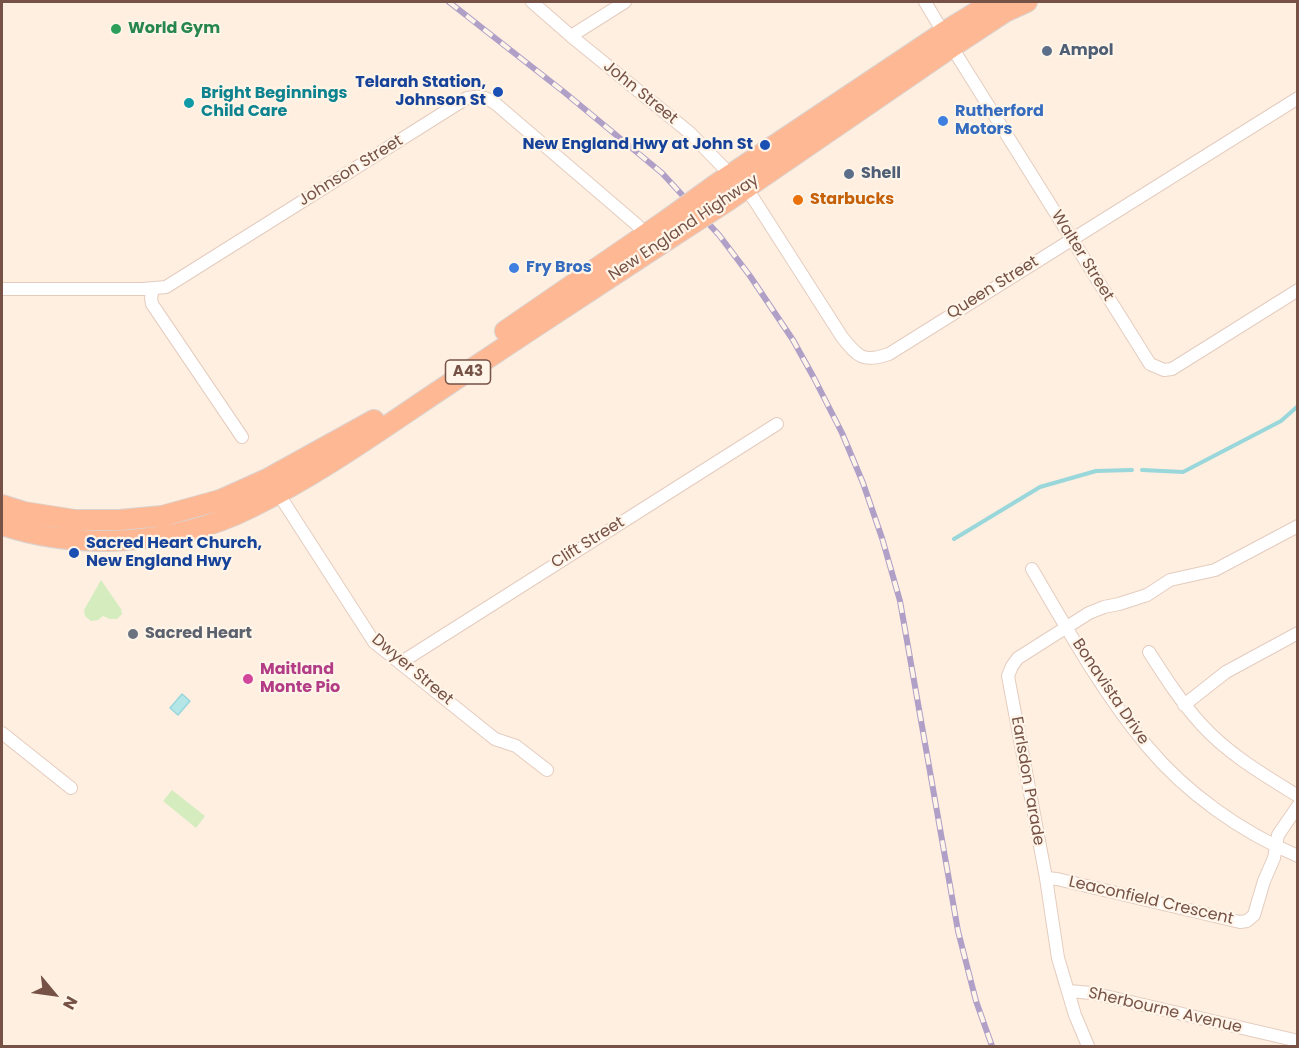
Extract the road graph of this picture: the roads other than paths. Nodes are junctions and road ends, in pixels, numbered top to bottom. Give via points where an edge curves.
1 (532, 2) edge
2 (625, 2) edge
3 (925, 2) edge
4 (993, 2) edge
5 (1027, 2) edge
6 (571, 36) junction
7 (948, 40) junction
8 (1298, 98) edge
9 (729, 187) junction
10 (1072, 238) junction
11 (650, 241) junction
12 (2, 289) edge
13 (153, 289) junction
14 (1298, 290) edge
15 (777, 424) dead end
16 (242, 437) dead end
17 (273, 485) junction
18 (2, 505) edge
19 (1298, 526) edge
20 (6, 527) edge
21 (1032, 569) dead end
22 (1067, 628) junction
23 (1298, 633) edge
24 (1149, 652) dead end
25 (400, 663) junction
26 (1185, 705) junction
27 (2, 733) edge
28 (547, 770) dead end
29 (71, 788) dead end
30 (1298, 796) edge
31 (1298, 806) edge
32 (1276, 847) junction
33 (1298, 856) edge
34 (1046, 878) junction
35 (1068, 991) junction
36 (1291, 1042) edge
37 (1088, 1047) edge

1 - 6 street, John Street
2 - 6 street
3 - 7 street, Walter Street
4 - 7 highway, New England Highway / A43
5 - 7 highway, New England Highway / A43
6 - 9 street, John Street via 690,133
7 - 9 highway, New England Highway / A43
7 - 10 street, Walter Street
8 - 10 street, Queen Street
9 - 10 street, Queen Street via 757,203 842,337 865,358 889,354
9 - 11 highway, New England Highway / A43, bridge
10 - 14 street, Walter Street via 1150,364 1164,370 1179,365
11 - 13 street, Johnson Street via 496,104 474,96 175,282
11 - 17 highway, New England Highway / A43 via 357,445
12 - 13 street, Johnson Street
13 - 16 street via 152,304
15 - 25 street, Clift Street
17 - 18 highway, New England Highway / A43 via 142,519 75,520
17 - 20 highway, New England Highway / A43 via 249,509 185,531 143,539 79,540
17 - 25 street, Dwyer Street via 374,642
19 - 22 street, Earlsdon Parade via 1215,570 1170,580 1148,595 1089,613
21 - 22 street, Bonavista Drive
22 - 32 street, Bonavista Drive via 1148,748 1201,798
22 - 34 street, Earlsdon Parade via 1018,658 1008,676
23 - 26 street via 1226,672
24 - 26 street
25 - 28 street, Dwyer Street via 495,739 516,746
26 - 30 street via 1222,744
27 - 29 street
31 - 32 street, Leaconfield Crescent via 1278,835
32 - 33 street, Bonavista Drive
32 - 34 street, Leaconfield Crescent via 1254,915 1240,922
34 - 35 street, Earlsdon Parade via 1058,958
35 - 36 street, Sherbourne Avenue via 1092,993
35 - 37 street, Earlsdon Parade

